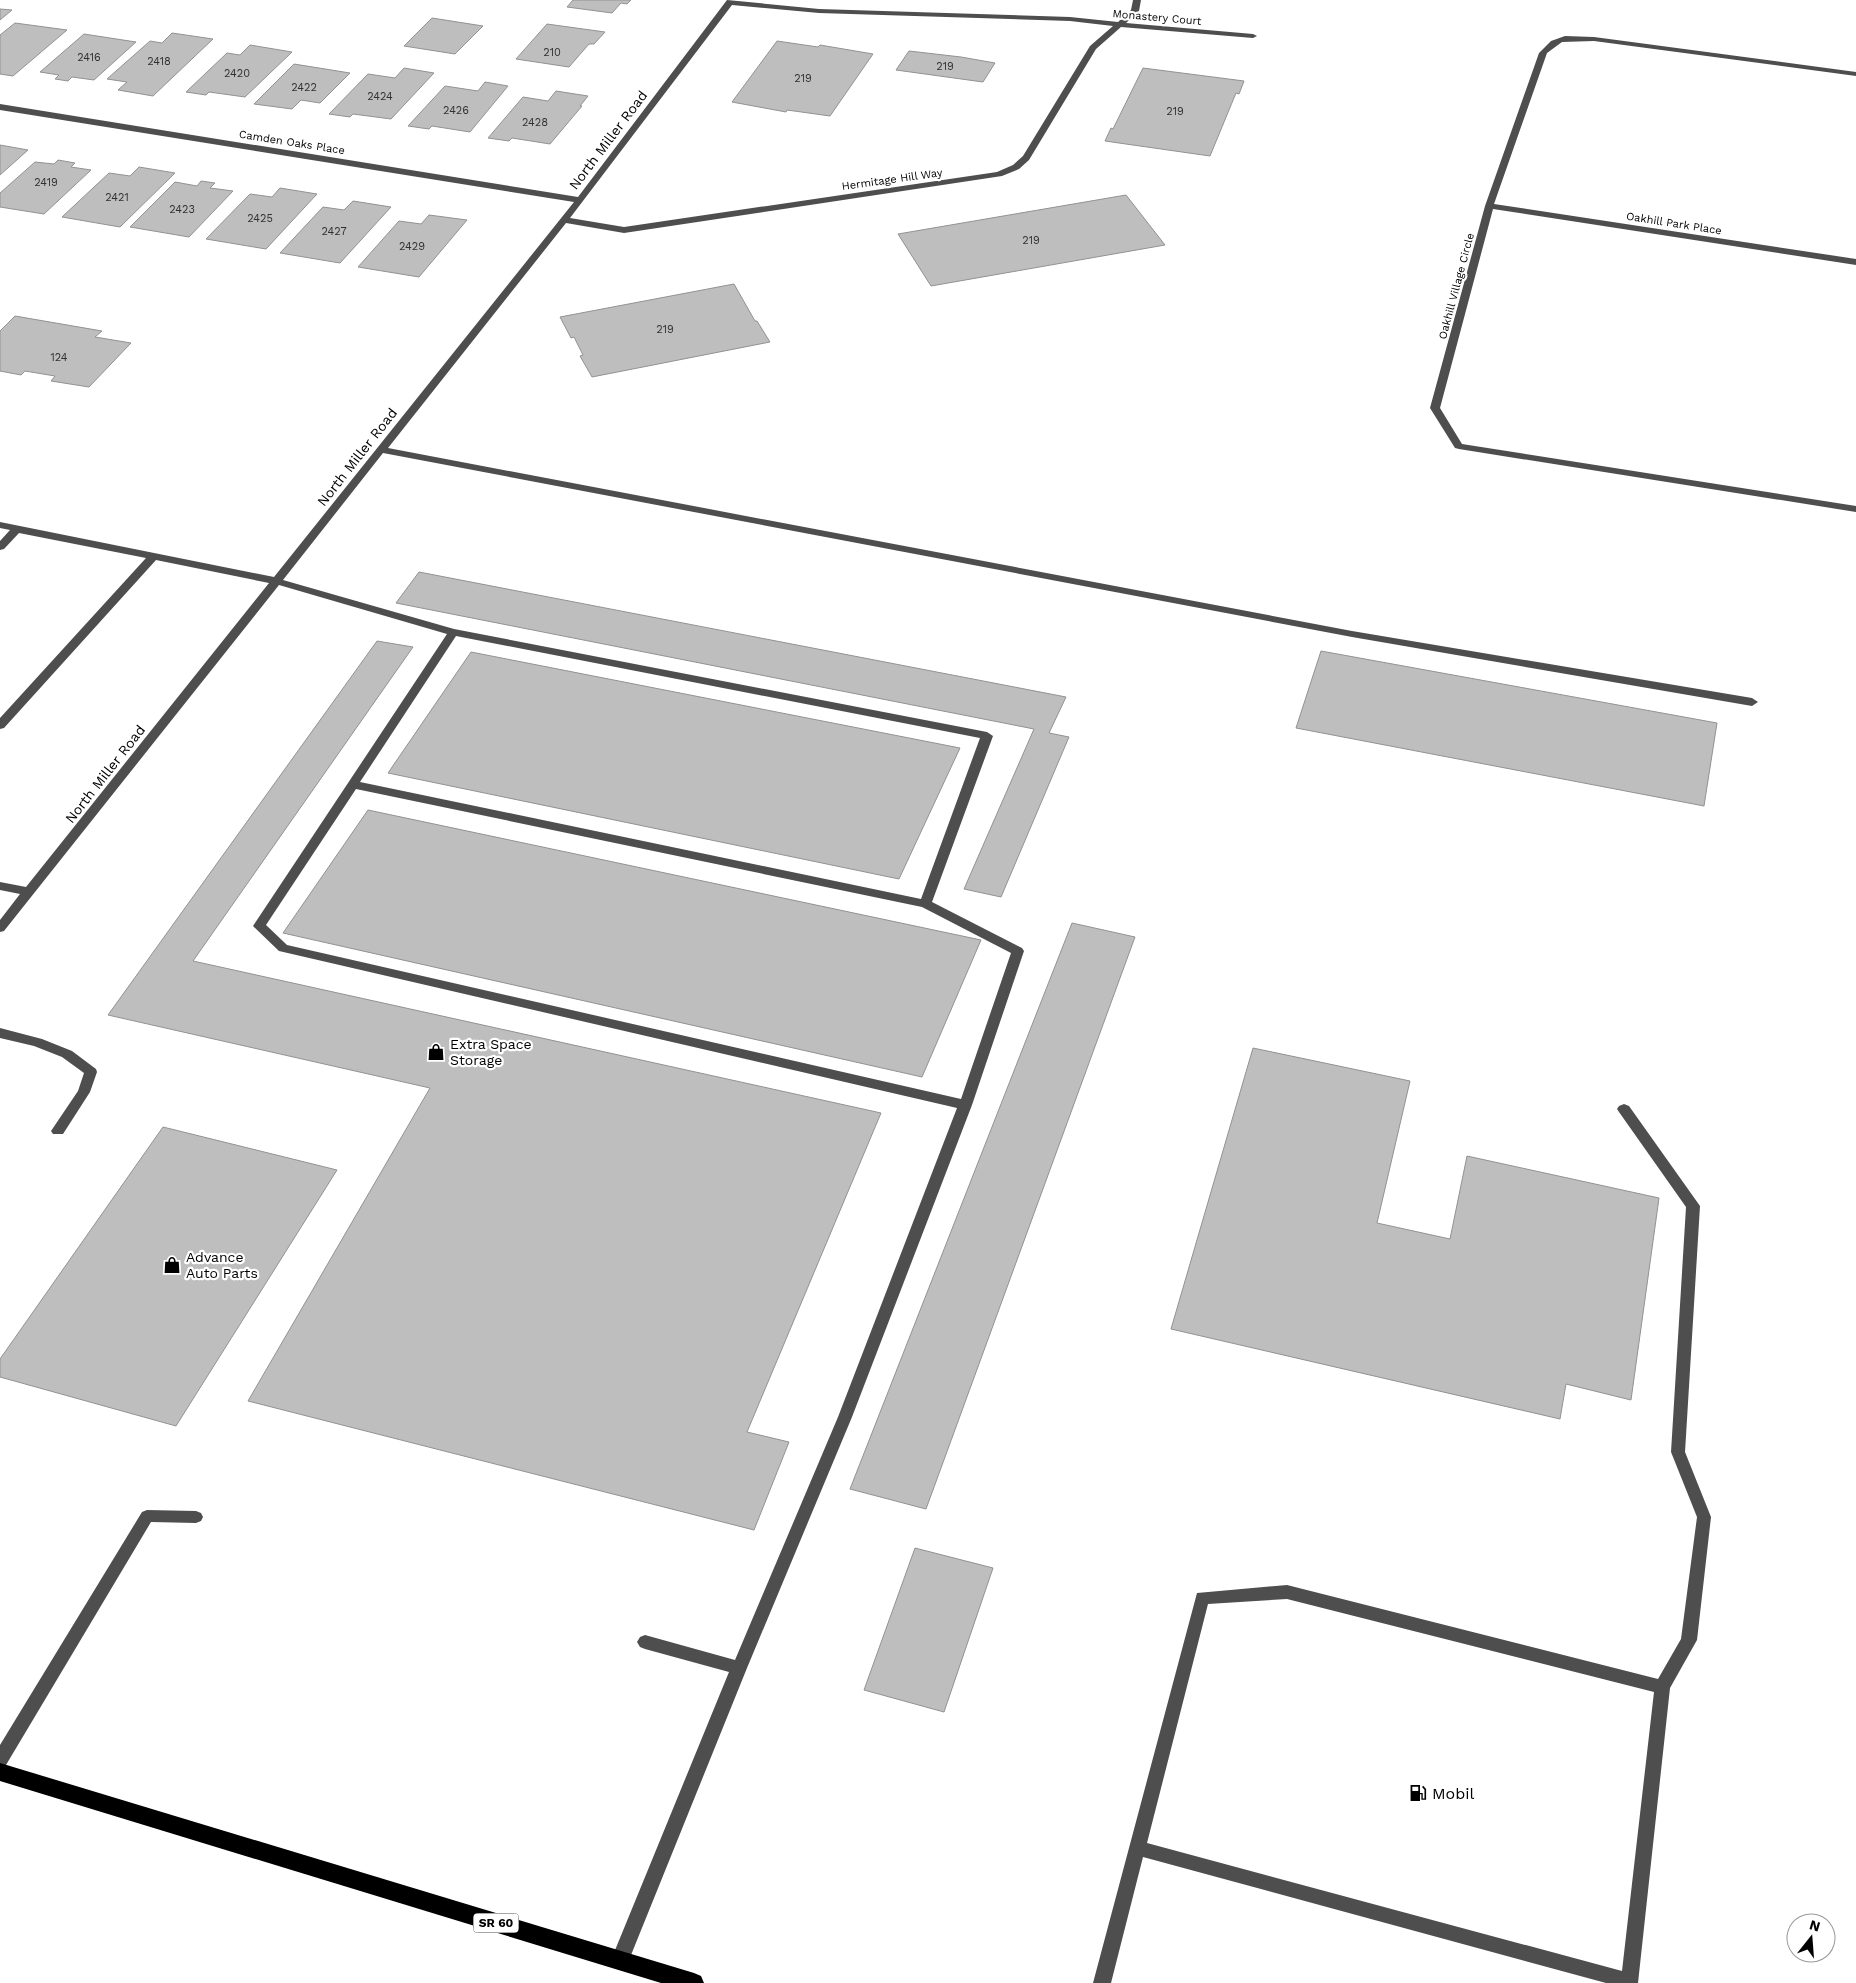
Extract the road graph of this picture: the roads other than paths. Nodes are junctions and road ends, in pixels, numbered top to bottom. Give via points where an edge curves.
1 (1137, 0) edge
2 (730, 1) edge
3 (1120, 25) junction
4 (1253, 36) dead end
5 (1856, 74) edge
6 (0, 107) edge
7 (580, 200) junction
8 (1489, 206) junction
9 (563, 220) junction
10 (1856, 262) edge
11 (380, 450) junction
12 (1856, 509) edge
13 (0, 525) edge
14 (17, 529) junction
15 (0, 547) edge
16 (153, 556) junction
17 (276, 582) junction
18 (453, 632) junction
19 (1752, 702) dead end
20 (0, 725) edge
21 (352, 784) junction
22 (0, 886) edge
23 (29, 892) junction
24 (925, 904) junction
25 (0, 928) edge
26 (0, 1033) edge
27 (965, 1105) junction
28 (1624, 1109) dead end
29 (58, 1131) dead end
30 (196, 1517) dead end
31 (645, 1642) dead end
32 (739, 1668) junction
33 (1662, 1687) junction
34 (0, 1760) edge
35 (0, 1772) edge
36 (1138, 1848) junction
37 (620, 1960) junction
38 (1629, 1982) edge
39 (694, 1983) edge
40 (1102, 1983) edge

1 - 3 street, Hermitage Hill Way via 1136,11
2 - 3 street, Monastery Court via 819,11 1070,19
2 - 7 street, North Miller Road
3 - 4 street, Monastery Court
3 - 9 street, Hermitage Hill Way via 1093,48 1026,158 1016,168 999,174 624,230
5 - 8 street, Oakhill Village Circle via 1594,39 1557,39 1542,53
6 - 7 street, Camden Oaks Place
7 - 9 street, North Miller Road
8 - 10 street, Oakhill Park Place
8 - 12 street, Oakhill Village Circle via 1435,408 1459,446
9 - 11 street, North Miller Road
11 - 17 street, North Miller Road
11 - 19 street via 1352,634
13 - 14 street
14 - 15 street
14 - 16 street
16 - 17 street
16 - 20 street
17 - 18 street
17 - 23 street, North Miller Road
18 - 21 street
18 - 24 street via 987,736
21 - 24 street
21 - 27 street via 259,926 283,948
22 - 23 street
23 - 25 street, North Miller Road
24 - 27 street via 1018,951
26 - 29 street via 67,1054 91,1072 84,1092
27 - 32 street via 845,1417
28 - 33 street via 1693,1206 1678,1452 1704,1518 1689,1640
30 - 34 street via 147,1516
31 - 32 street
32 - 37 street
33 - 36 street via 1287,1592 1202,1598
33 - 38 street
35 - 37 highway, SR 60
36 - 38 street
36 - 40 street
37 - 39 highway, SR 60

